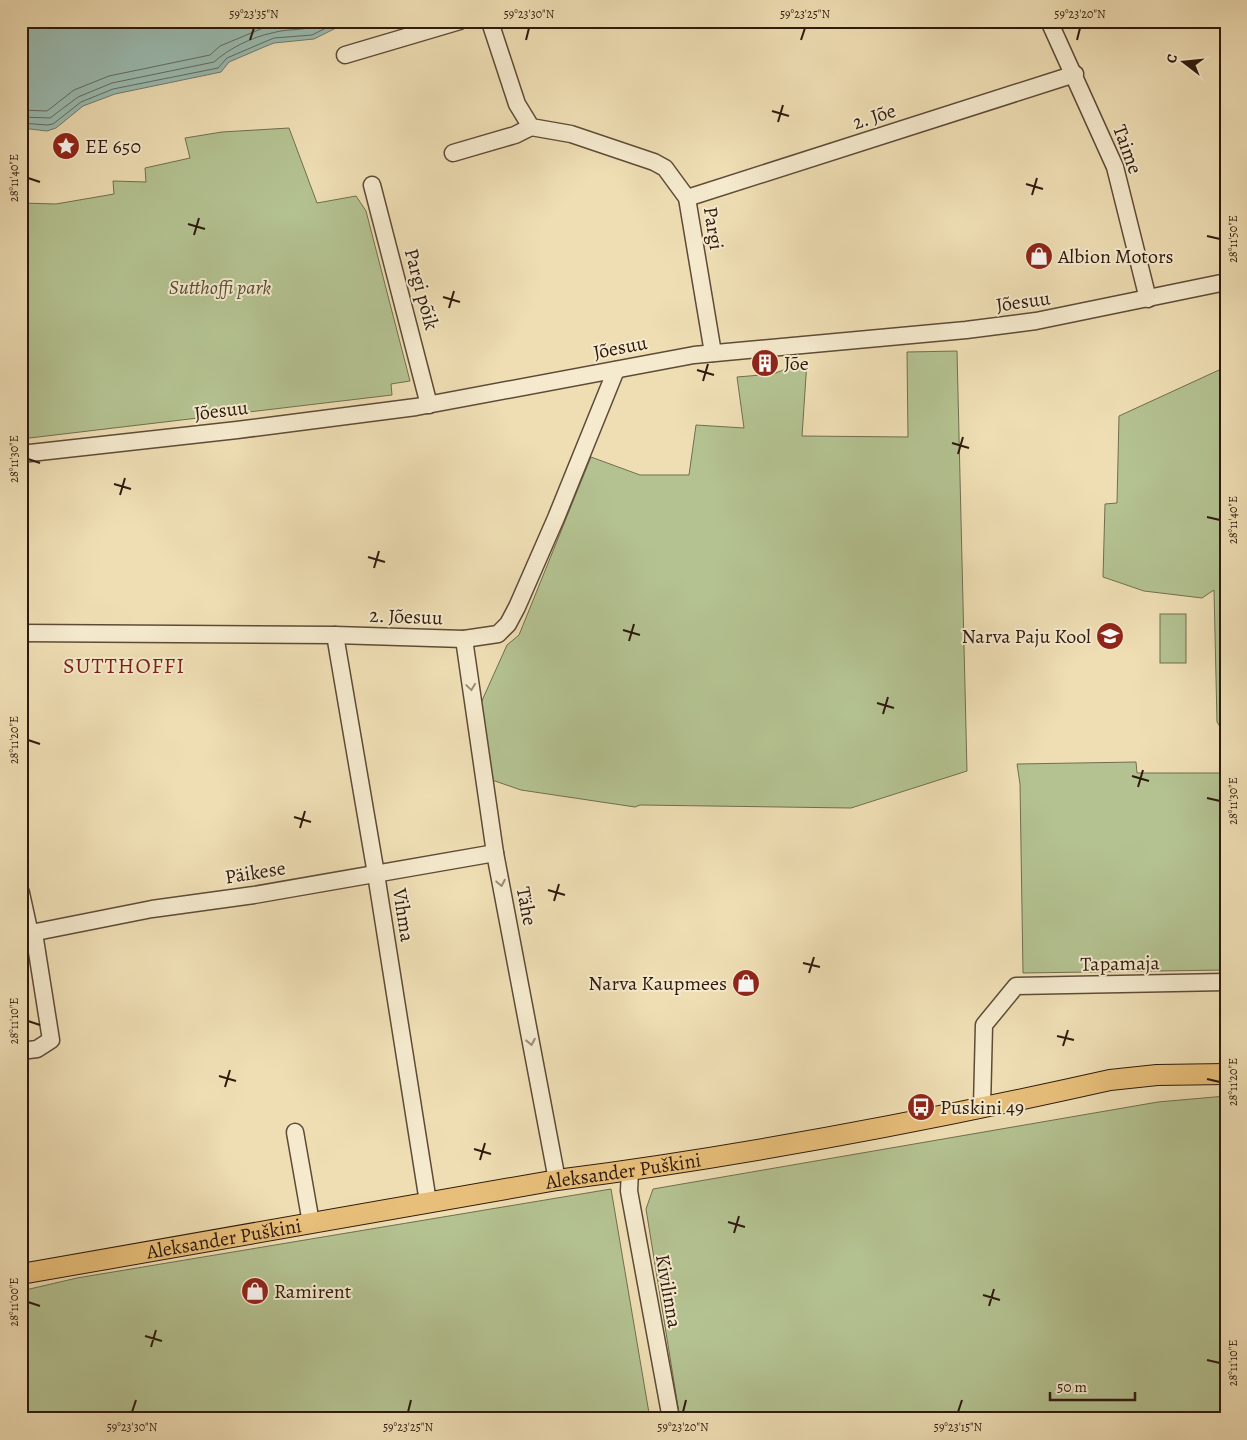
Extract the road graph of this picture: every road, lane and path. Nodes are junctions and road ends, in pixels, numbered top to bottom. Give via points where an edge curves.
1 (460, 21) edge
2 (1049, 21) edge
3 (492, 23) edge
4 (345, 55) dead end
5 (1074, 74) junction
6 (531, 127) junction
7 (453, 153) dead end
8 (372, 185) dead end
9 (688, 198) junction
10 (1226, 282) edge
11 (1148, 299) junction
12 (713, 353) junction
13 (616, 370) junction
14 (429, 404) junction
15 (21, 454) edge
16 (21, 632) edge
17 (335, 635) junction
18 (464, 639) junction
19 (495, 854) junction
20 (376, 874) junction
21 (21, 893) edge
22 (28, 934) edge
23 (1226, 982) edge
24 (21, 1051) edge
25 (1226, 1074) edge
26 (982, 1106) junction
27 (295, 1132) dead end
28 (630, 1170) junction
29 (557, 1180) junction
30 (428, 1202) junction
31 (311, 1223) junction
32 (21, 1274) edge
33 (671, 1419) edge

1 - 4 street
2 - 5 street, Taime
3 - 6 street via 516,104
5 - 9 street, 2. Jõe
5 - 11 street, Taime via 1115,167
6 - 7 street via 515,135
6 - 9 street, Pargi via 571,134 654,162 665,168
8 - 14 street, Pargi põik
9 - 12 street, Pargi
10 - 11 street, Jõesuu
11 - 12 street, Jõesuu via 975,329
12 - 13 street, Jõesuu
13 - 14 street, Jõesuu
13 - 18 street, 2. Jõesuu via 513,615 498,634
14 - 15 street, Jõesuu via 246,429
16 - 17 street, 2. Jõesuu
17 - 18 street, 2. Jõesuu
17 - 20 street, Vihma
18 -> 19 street, Tähe
19 - 20 street, Päikese
19 -> 29 street, Tähe
20 - 22 street, Päikese via 152,909
20 - 30 street, Vihma
21 - 22 street
22 - 24 street via 52,1036 48,1044
23 - 26 street, Tapamaja via 1016,986 984,1025
25 - 26 main road, Aleksander Puškini via 1157,1075 1110,1080
26 - 28 main road, Aleksander Puškini via 810,1141
27 - 31 street
28 - 29 main road, Aleksander Puškini
28 - 33 street, Kivilinna via 629,1191
29 - 30 main road, Aleksander Puškini
30 - 31 main road, Aleksander Puškini
31 - 32 main road, Aleksander Puškini

